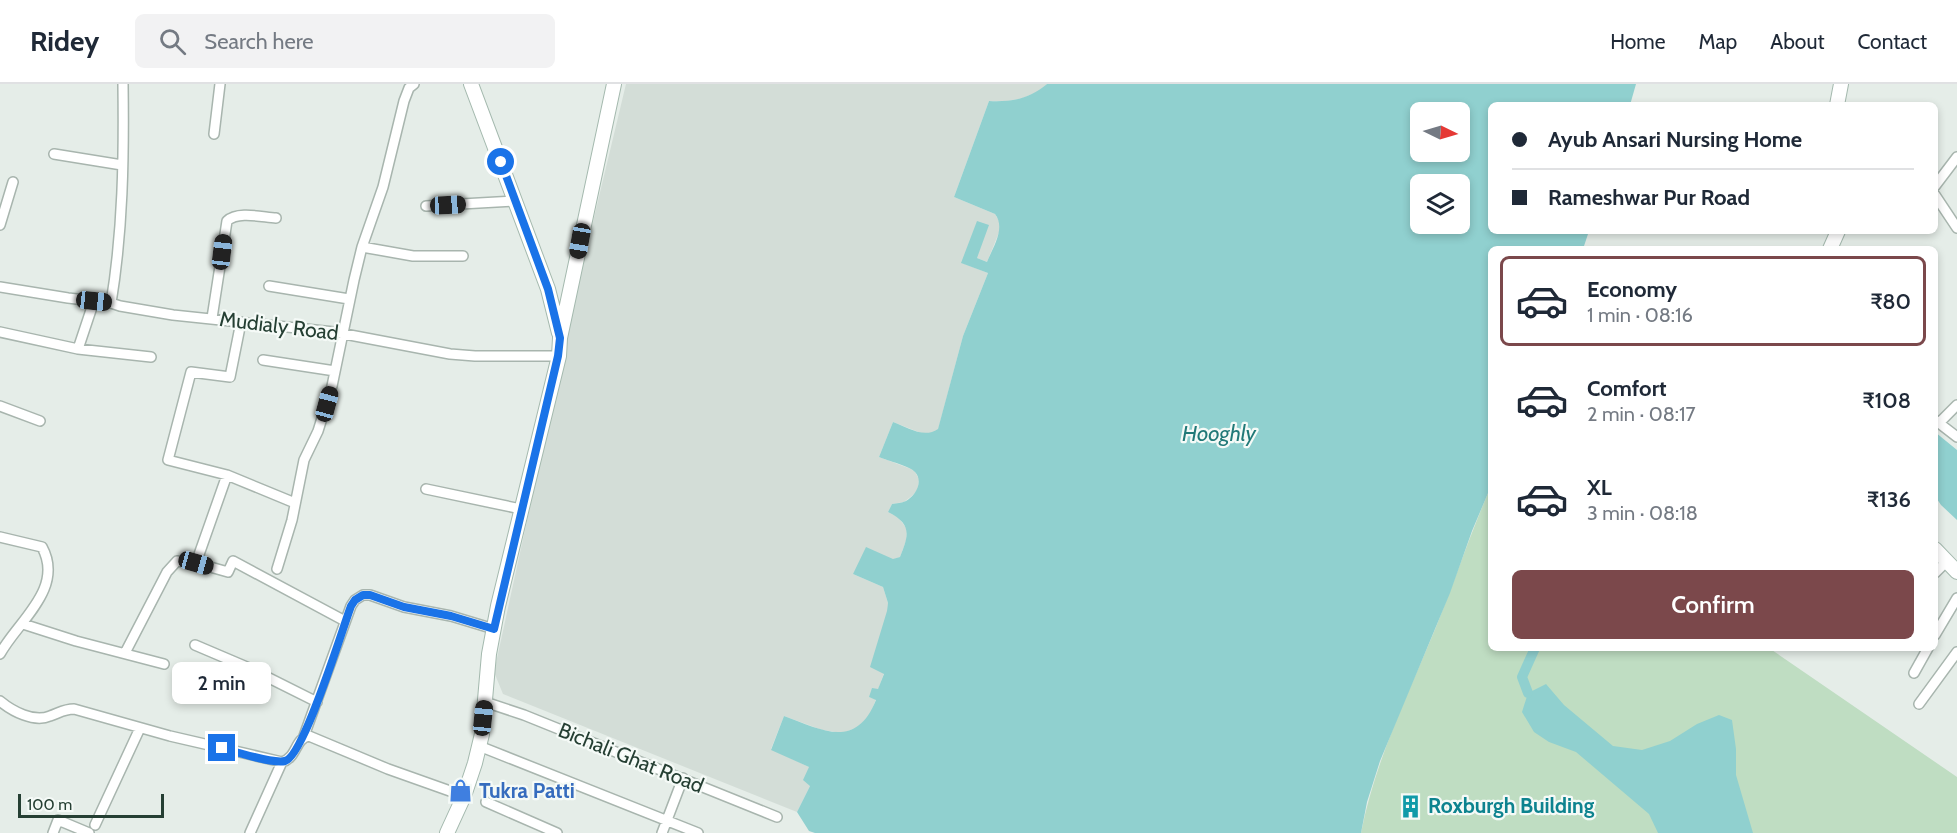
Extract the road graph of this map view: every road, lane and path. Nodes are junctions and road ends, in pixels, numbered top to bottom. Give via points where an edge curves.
1 (123, 84) edge
2 (220, 84) edge
3 (414, 84) edge
4 (471, 84) edge
5 (614, 84) edge
6 (1840, 84) edge
7 (1837, 102) edge
8 (214, 134) dead end
9 (54, 154) dead end
10 (1957, 157) edge
11 (122, 165) junction
12 (13, 182) dead end
13 (1938, 182) edge
14 (1938, 200) edge
15 (515, 201) junction
16 (426, 206) dead end
17 (276, 218) dead end
18 (0, 225) edge
19 (1957, 228) edge
20 (362, 247) junction
21 (463, 256) dead end
22 (269, 286) dead end
23 (0, 287) edge
24 (350, 299) junction
25 (94, 301) junction
26 (111, 303) junction
27 (212, 318) junction
28 (241, 322) junction
29 (0, 332) edge
30 (341, 333) junction
31 (560, 338) junction
32 (78, 349) junction
33 (558, 356) junction
34 (151, 357) dead end
35 (262, 360) dead end
36 (335, 371) junction
37 (1957, 405) edge
38 (0, 406) edge
39 (1938, 420) edge
40 (40, 421) dead end
41 (1938, 422) edge
42 (1957, 437) edge
43 (227, 475) junction
44 (426, 489) dead end
45 (295, 503) junction
46 (521, 509) junction
47 (0, 537) edge
48 (1938, 552) edge
49 (1947, 561) junction
50 (196, 563) junction
51 (278, 569) dead end
52 (1938, 570) edge
53 (1957, 572) edge
54 (1957, 598) edge
55 (345, 621) junction
56 (23, 624) junction
57 (494, 629) junction
58 (1938, 630) edge
59 (195, 645) dead end
60 (1926, 651) edge
61 (1957, 652) edge
62 (125, 653) junction
63 (0, 654) edge
64 (164, 664) dead end
65 (1914, 673) dead end
66 (0, 700) edge
67 (317, 702) junction
68 (485, 702) junction
69 (1919, 705) dead end
70 (140, 728) junction
71 (304, 736) junction
72 (479, 746) junction
73 (282, 762) junction
74 (682, 778) junction
75 (464, 796) junction
76 (486, 802) dead end
77 (777, 817) dead end
78 (668, 820) junction
79 (92, 829) edge
80 (53, 833) edge
81 (250, 833) edge
82 (447, 833) edge
83 (556, 833) edge
84 (662, 833) edge
85 (698, 833) edge

1 - 11 street
2 - 8 street
3 - 20 street via 404,101 383,187
4 - 15 main road
5 - 31 main road
6 - 7 main road
9 - 11 street
10 - 13 street
11 - 26 street via 119,244
12 - 18 street
14 - 19 street
15 - 16 street
15 - 31 main road via 548,289
17 - 27 street via 237,216 227,221
20 - 21 street via 413,256
20 - 24 street
22 - 24 street
23 - 25 street, Mudialy Road
24 - 30 street
25 - 26 street, Mudialy Road
25 - 32 street
26 - 27 street, Mudialy Road
27 - 28 street, Mudialy Road
28 - 30 street, Mudialy Road
28 - 43 street via 230,377 191,372 168,460
29 - 32 street
30 - 33 street, Mudialy Road via 450,354
30 - 36 street
31 - 33 main road
32 - 34 street
33 - 46 main road
35 - 36 street
36 - 45 street via 318,431 304,460
37 - 39 street
38 - 40 street
41 - 42 street
43 - 45 street
43 - 50 street
44 - 46 street
45 - 51 street
46 - 57 main road
47 - 56 street via 42,547 48,558 46,584
48 - 49 main road
49 - 52 street
49 - 53 main road
50 - 55 street via 228,572 233,561
50 - 62 street via 173,564
54 - 58 street
55 - 57 street via 355,600 370,595
55 - 67 street
56 - 62 street
56 - 63 street
57 - 68 main road
59 - 67 street
60 - 65 street
61 - 69 street
62 - 64 street
66 - 70 street via 33,717 50,717 74,709
67 - 71 street
68 - 72 main road
68 - 74 street, Bichali Ghat Road
70 - 73 street
70 - 79 street
71 - 73 street via 292,757
71 - 75 street
72 - 75 main road
72 - 78 street
73 - 81 street
74 - 77 street, Bichali Ghat Road
74 - 78 street
75 - 82 main road
76 - 83 street
78 - 84 street
78 - 85 street
79 - 80 street via 58,820

